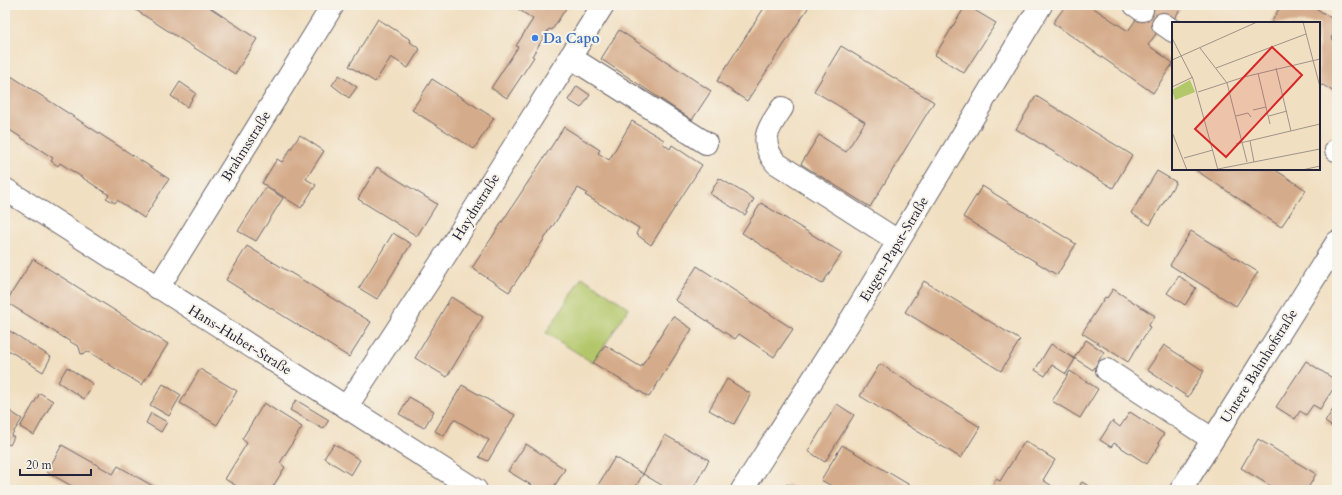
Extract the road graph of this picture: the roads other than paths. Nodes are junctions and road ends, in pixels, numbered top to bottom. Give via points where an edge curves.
1 (333, 5) edge
2 (603, 5) edge
3 (1041, 5) edge
4 (570, 57) junction
5 (782, 108) dead end
6 (706, 143) dead end
7 (5, 189) edge
8 (898, 241) junction
9 (1337, 242) edge
10 (158, 288) junction
11 (1107, 370) dead end
12 (347, 406) junction
13 (1212, 439) junction
14 (476, 490) edge
15 (742, 490) edge
16 (1180, 490) edge

1 - 10 street, Brahmsstraße
2 - 4 street, Haydnstraße
3 - 8 street, Eugen-Papst-Straße
4 - 6 street
4 - 12 street, Haydnstraße via 440,265
5 - 8 street via 766,134 768,154 776,163
7 - 10 street, Hans-Huber-Straße
8 - 15 street, Eugen-Papst-Straße
9 - 13 street, Untere Bahnhofstraße
10 - 12 street, Hans-Huber-Straße
11 - 13 street
12 - 14 street, Hans-Huber-Straße
13 - 16 street, Untere Bahnhofstraße

